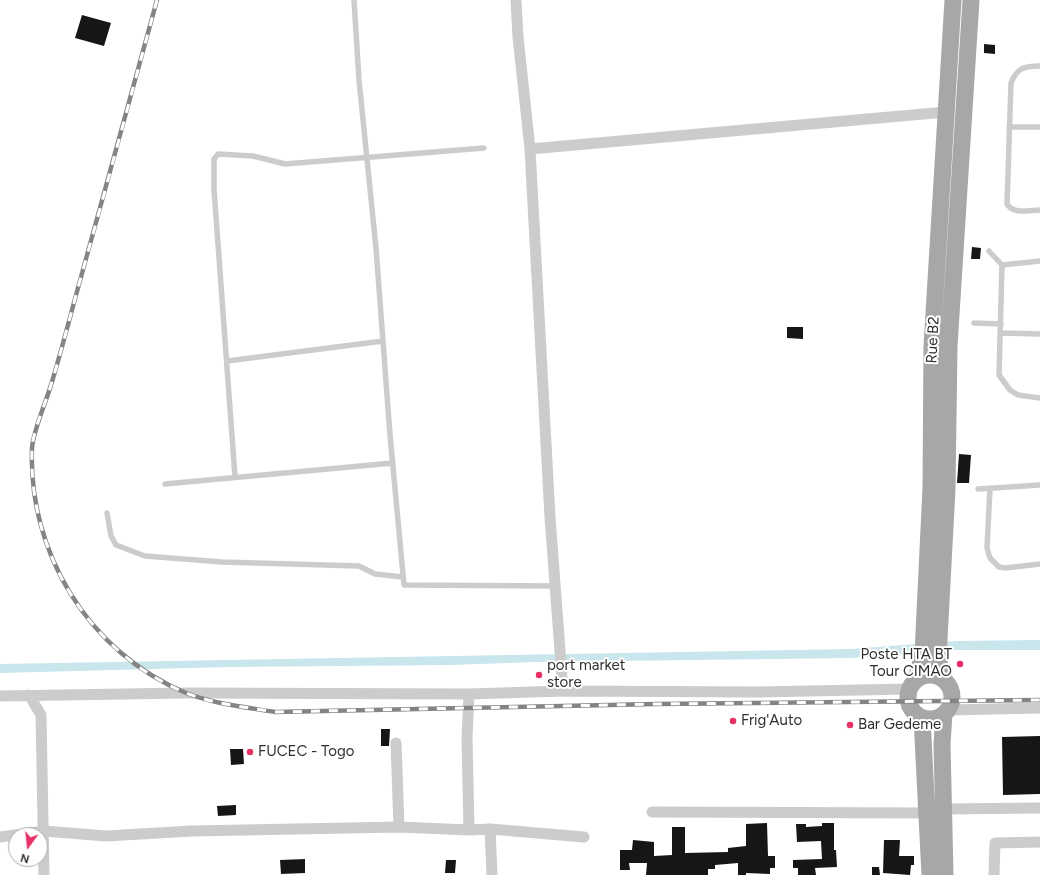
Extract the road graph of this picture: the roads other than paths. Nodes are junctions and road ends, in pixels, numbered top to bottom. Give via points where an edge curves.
1 (354, 0) edge
2 (516, 0) edge
3 (953, 0) edge
4 (971, 0) edge
5 (1040, 66) edge
6 (946, 112) junction
7 (1040, 127) edge
8 (1009, 128) junction
9 (484, 148) dead end
10 (530, 149) junction
11 (367, 157) junction
12 (1040, 210) edge
13 (989, 251) dead end
14 (1040, 261) edge
15 (1002, 265) junction
16 (974, 323) dead end
17 (1001, 324) junction
18 (1001, 333) junction
19 (1040, 334) edge
20 (383, 341) junction
21 (227, 361) junction
22 (1040, 398) edge
23 (393, 463) junction
24 (235, 477) junction
25 (165, 484) dead end
26 (1040, 485) edge
27 (990, 488) junction
28 (978, 489) dead end
29 (107, 513) dead end
30 (1040, 564) edge
31 (404, 577) junction
32 (555, 586) junction
33 (943, 679) junction
34 (913, 684) junction
35 (563, 691) junction
36 (469, 694) junction
37 (29, 695) junction
38 (0, 696) edge
39 (1040, 708) edge
40 (946, 712) junction
41 (922, 718) junction
42 (396, 743) dead end
43 (1040, 808) edge
44 (936, 811) junction
45 (652, 812) dead end
46 (44, 827) edge
47 (399, 827) junction
48 (490, 829) junction
49 (469, 830) junction
50 (48, 831) edge
51 (584, 837) dead end
52 (1040, 842) edge
53 (492, 875) edge
54 (930, 875) edge
55 (945, 875) edge
56 (994, 875) edge

1 - 11 lane
2 - 10 street
3 - 6 main road, Rue B2
4 - 33 main road, Rue B2 via 949,346 946,509 938,658
5 - 8 lane via 1021,69 1015,73 1011,83
6 - 10 street
6 - 34 main road, Rue B2 via 932,346 931,488 923,654
7 - 8 lane
8 - 12 lane via 1007,204 1014,211
9 - 11 lane
10 - 32 street
11 - 20 lane
11 - 21 lane via 286,164 252,156 218,154 214,159
13 - 15 lane
14 - 15 lane
15 - 17 lane
16 - 17 lane
17 - 18 lane
18 - 19 lane
18 - 22 lane via 1000,374 1004,383 1018,395
20 - 21 lane
20 - 23 lane
21 - 24 lane
23 - 24 lane
23 - 31 lane
24 - 25 lane
26 - 27 lane
27 - 28 lane
27 - 30 lane via 987,548 990,558 999,567 1005,568
29 - 31 lane via 111,536 116,544 145,556 222,562 359,566 375,574
31 - 32 lane via 406,586
32 - 35 street
33 - 34 main road via 932,675 921,676
33 - 40 main road via 952,694
34 - 35 street via 751,692
34 - 41 main road via 908,694 910,706
35 - 36 street
36 - 37 street
36 - 49 street
37 - 38 street
37 - 46 street via 41,714
39 - 40 street
40 - 41 main road via 934,719
40 - 44 main road
41 - 44 main road
42 - 47 street
43 - 44 street
44 - 45 street
44 - 54 main road
44 - 55 main road
47 - 49 street
47 - 50 street via 192,831 106,836
48 - 49 street
48 - 51 street
48 - 53 street
52 - 56 street via 995,843

